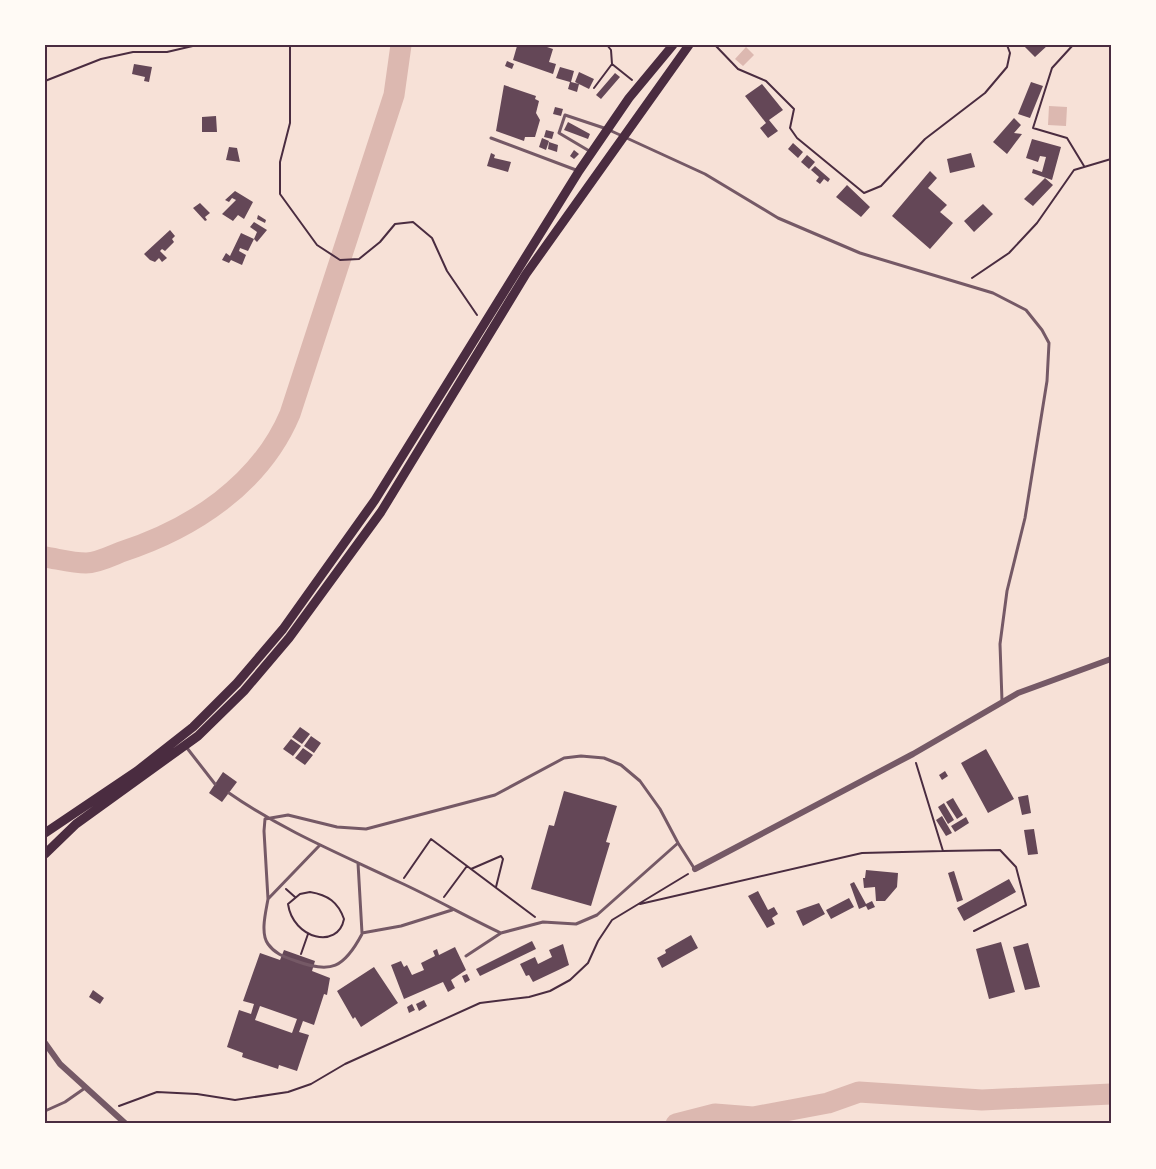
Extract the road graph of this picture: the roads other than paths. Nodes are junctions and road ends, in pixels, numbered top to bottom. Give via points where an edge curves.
1 (673, 45) edge
2 (689, 45) edge
3 (607, 129) junction
4 (623, 136) junction
5 (491, 138) dead end
6 (591, 152) junction
7 (579, 171) junction
8 (1111, 659) edge
9 (1002, 703) junction
10 (185, 746) junction
11 (215, 784) dead end
12 (229, 793) dead end
13 (266, 819) junction
14 (45, 833) edge
15 (678, 843) junction
16 (319, 846) junction
17 (45, 854) edge
18 (358, 863) junction
19 (695, 869) joint
20 (268, 898) junction
21 (453, 910) junction
22 (362, 933) junction
23 (501, 933) junction
24 (466, 956) dead end
25 (45, 1043) edge
26 (85, 1088) junction
27 (45, 1110) edge
28 (126, 1124) edge

1 - 3 main road
2 - 4 main road
3 - 4 lane
3 - 6 main road
3 - 6 lane via 566,115 559,133
4 - 9 lane via 705,174 778,218 860,253 993,293 1026,310 1049,343 1047,381 1025,518 999,645
4 - 10 main road via 526,274 399,483 340,570 244,691
5 - 7 lane
6 - 7 main road
7 - 14 main road via 375,500 283,629 237,683 171,746
8 - 9 street via 1018,693
9 - 19 street
10 - 11 lane
10 - 17 main road via 76,824
12 - 13 lane
13 - 15 lane via 288,815 337,827 366,829 495,795 564,758 581,756 604,758 621,765 640,781
13 - 16 lane
13 - 20 lane
15 - 19 lane
15 - 23 lane via 597,915 576,924 543,922
16 - 18 lane
16 - 20 lane
18 - 21 lane
18 - 22 lane
20 - 22 lane via 264,928 267,943 280,955 315,968 330,969 343,962
21 - 22 lane
21 - 23 lane
23 - 24 lane
25 - 26 street
26 - 27 lane
26 - 28 street

